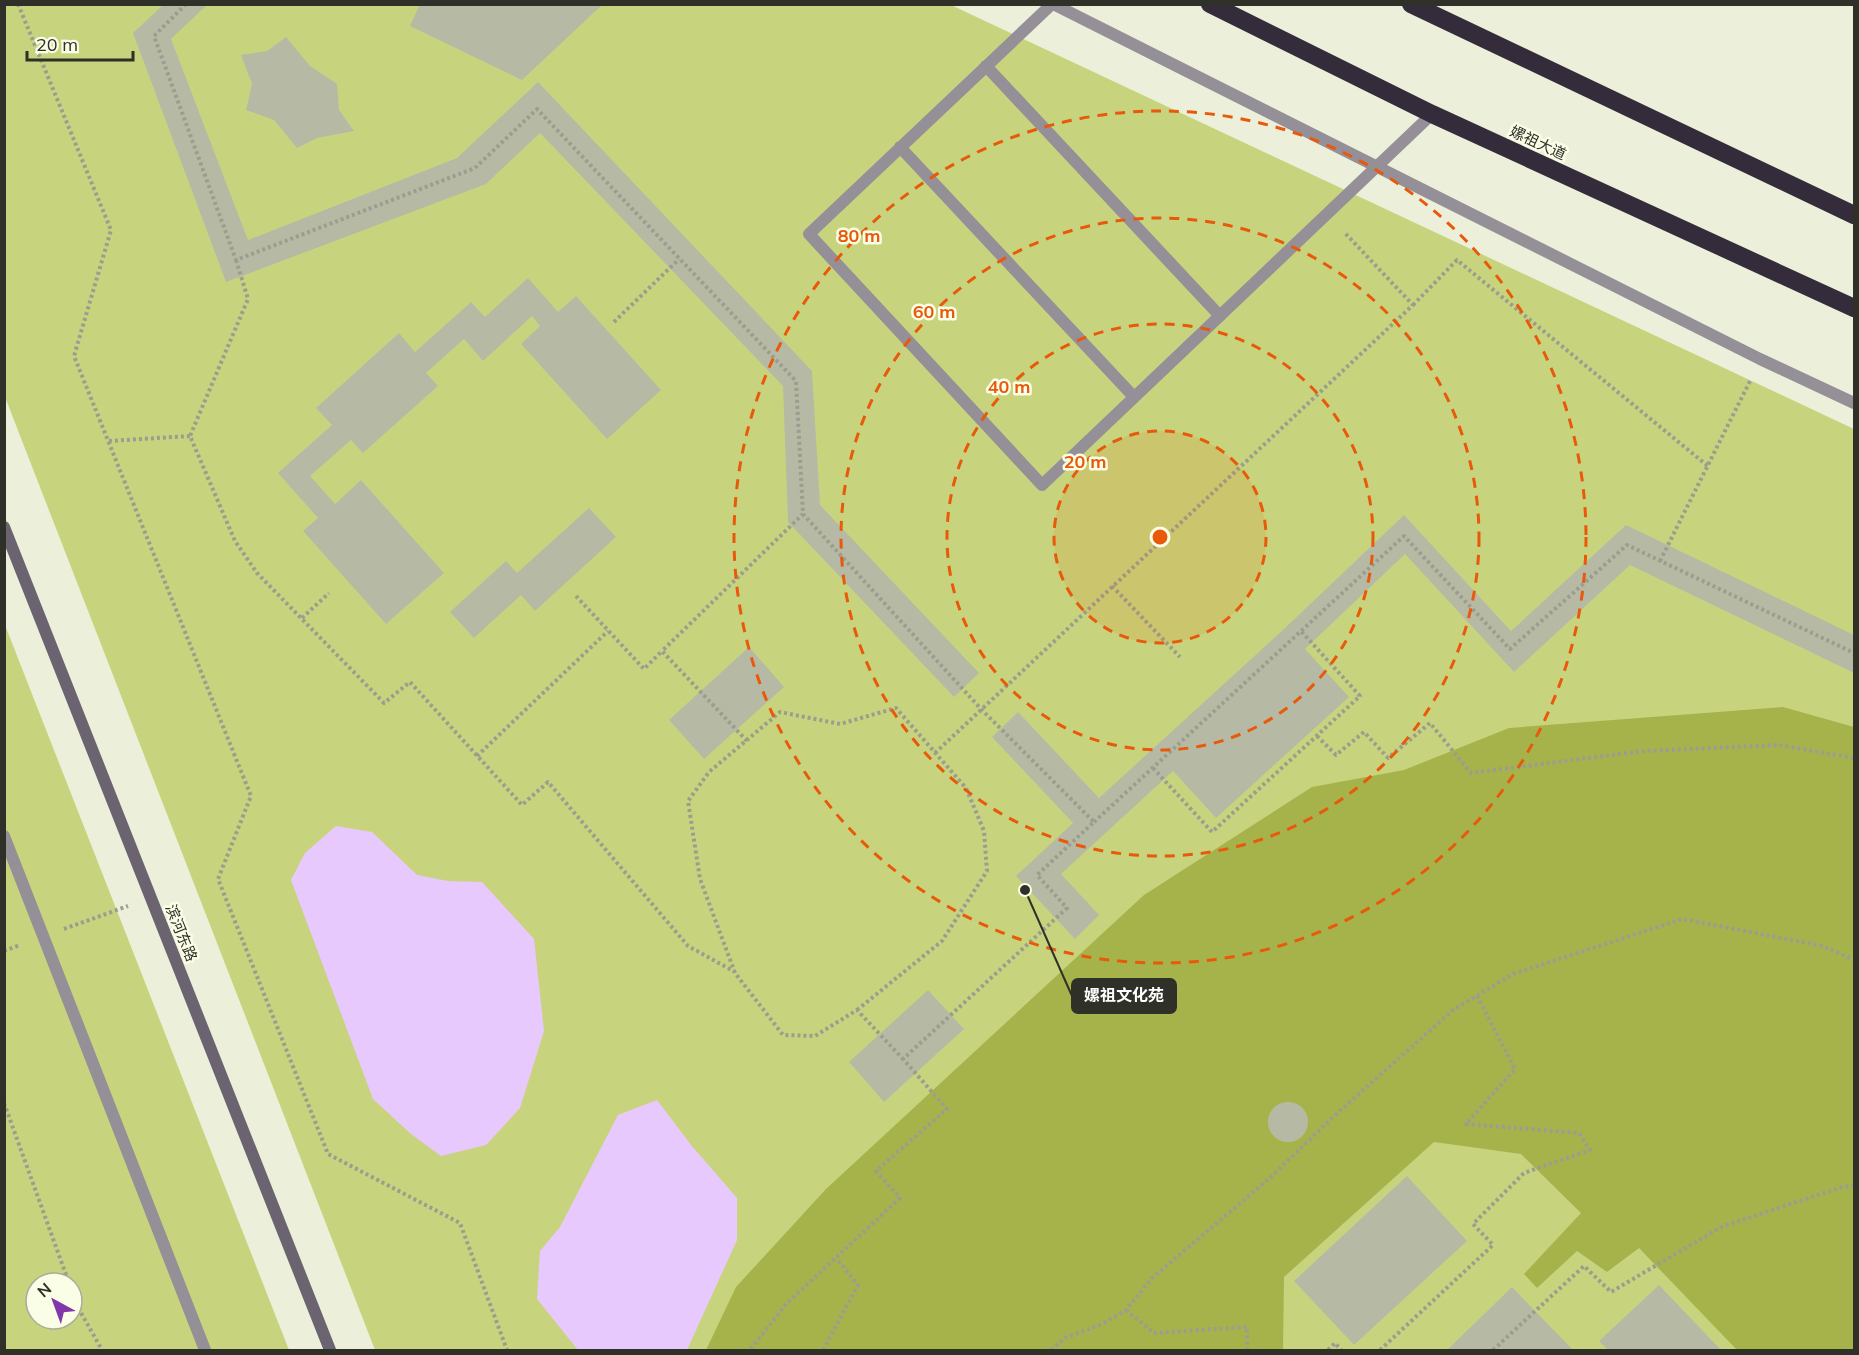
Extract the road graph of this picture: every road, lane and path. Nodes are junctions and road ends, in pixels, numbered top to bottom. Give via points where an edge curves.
1 (18, 4) edge
2 (186, 4) edge
3 (1052, 4) edge
4 (1210, 4) edge
5 (1411, 4) edge
6 (986, 66) junction
7 (1432, 114) junction
8 (900, 147) junction
9 (1376, 167) junction
10 (1328, 214) junction
11 (1854, 215) edge
12 (679, 259) junction
13 (236, 260) junction
14 (1413, 305) junction
15 (1854, 308) edge
16 (1220, 316) junction
17 (614, 322) dead end
18 (1760, 359) junction
19 (1134, 397) junction
20 (1854, 403) edge
21 (190, 436) junction
22 (109, 441) junction
23 (1709, 466) junction
24 (803, 514) junction
25 (4, 527) edge
26 (1660, 561) junction
27 (1112, 586) junction
28 (329, 593) dead end
29 (576, 596) dead end
30 (302, 618) junction
31 (608, 631) junction
32 (1301, 631) junction
33 (662, 651) junction
34 (1854, 653) edge
35 (1180, 657) dead end
36 (981, 709) junction
37 (1317, 736) junction
38 (747, 741) junction
39 (935, 753) junction
40 (477, 756) junction
41 (1854, 758) edge
42 (1153, 768) junction
43 (1094, 822) junction
44 (4, 836) edge
45 (151, 898) junction
46 (44, 937) junction
47 (4, 951) edge
48 (1854, 960) edge
49 (735, 973) junction
50 (1477, 996) junction
51 (857, 1010) junction
52 (903, 1059) junction
53 (4, 1103) edge
54 (1854, 1185) edge
55 (836, 1258) junction
56 (65, 1271) edge
57 (1126, 1310) junction
58 (84, 1318) edge
59 (102, 1350) edge
60 (205, 1350) edge
61 (330, 1350) edge
62 (507, 1350) edge
63 (750, 1350) edge
64 (823, 1350) edge
65 (1050, 1350) edge
66 (1247, 1350) edge
67 (1328, 1350) edge
68 (1341, 1350) edge
69 (1380, 1350) edge
70 (1493, 1350) edge

1 - 22 path via 111,230 74,356
2 - 13 path via 154,36
3 - 6 street
3 - 9 street
4 - 7 highway, 嫘祖大道
5 - 11 highway
6 - 8 street
6 - 16 street
7 - 9 street
7 - 15 highway, 嫘祖大道
8 - 19 street
8 - 19 street via 809,234 1042,484
9 - 10 street
9 - 18 street
10 - 14 path
10 - 16 street
12 - 13 path via 537,109 475,168
12 - 17 path
12 - 24 path via 796,381
13 - 21 path via 248,299
14 - 23 path via 1457,260
14 - 27 path
16 - 19 street
18 - 20 street
18 - 23 path
21 - 22 path
21 - 30 path via 235,541 257,573
22 - 62 path via 251,796 218,879 328,1154 460,1223
23 - 26 path
24 - 33 path
24 - 36 path
25 - 45 street, 滨河东路
26 - 32 path via 1628,545 1510,649 1404,536
26 - 34 path
27 - 35 path
27 - 36 path
28 - 30 path
29 - 31 path
30 - 40 path via 384,703 410,682
31 - 33 path via 644,669
31 - 40 path
32 - 37 path via 1360,696
32 - 42 path
33 - 38 path
36 - 39 path
36 - 43 path
37 - 41 path via 1335,755 1364,732 1388,758 1430,723 1471,774 1644,751 1779,745
37 - 42 path via 1212,832
38 - 39 path via 780,712 840,724 896,708
38 - 49 path via 709,772 688,801 700,879
39 - 51 path via 966,788 984,831 987,871 942,941
40 - 49 path via 522,805 548,782 688,946
42 - 43 path
43 - 52 path via 1037,874 1067,908
44 - 46 street
45 - 46 path
45 - 61 street, 滨河东路
46 - 47 path
46 - 60 street
48 - 50 path via 1823,946 1682,920 1513,974
49 - 51 path via 783,1035 815,1036
50 - 57 path via 1453,1010 1271,1177 1152,1278
50 - 69 path via 1515,1069 1467,1124 1579,1133 1590,1150 1524,1173 1473,1224 1493,1245
51 - 52 path
52 - 55 path via 947,1109 876,1171 900,1198
53 - 56 path
54 - 70 path via 1721,1227 1611,1292 1584,1266
55 - 63 path via 787,1303
55 - 64 path via 858,1285
57 - 65 path via 1065,1338
57 - 66 path via 1154,1333 1247,1327
58 - 59 path
67 - 68 path via 1335,1343

